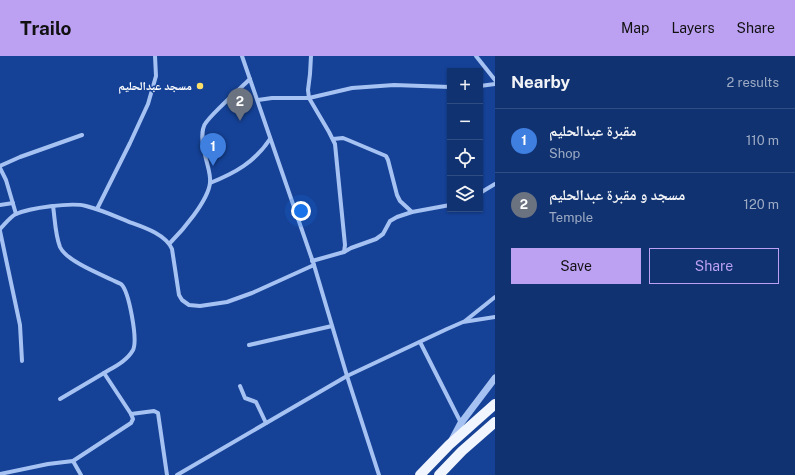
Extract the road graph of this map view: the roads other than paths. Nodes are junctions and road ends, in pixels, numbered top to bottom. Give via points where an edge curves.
1 (155, 56) edge
2 (242, 56) edge
3 (311, 56) edge
4 (476, 56) edge
5 (250, 79) junction
6 (495, 80) edge
7 (495, 84) edge
8 (447, 86) edge
9 (483, 86) edge
10 (309, 98) junction
11 (258, 100) junction
12 (82, 135) dead end
13 (270, 139) junction
14 (333, 139) junction
15 (0, 167) edge
16 (210, 183) junction
17 (495, 184) edge
18 (483, 191) edge
19 (13, 203) junction
20 (0, 205) edge
21 (447, 205) edge
22 (53, 206) junction
23 (97, 209) junction
24 (412, 212) junction
25 (16, 214) junction
26 (0, 230) edge
27 (170, 243) junction
28 (344, 252) junction
29 (313, 263) junction
30 (495, 297) edge
31 (495, 316) edge
32 (463, 322) junction
33 (332, 326) junction
34 (420, 342) junction
35 (249, 345) dead end
36 (22, 361) dead end
37 (104, 373) junction
38 (347, 376) junction
39 (495, 378) edge
40 (240, 386) dead end
41 (60, 399) dead end
42 (495, 404) edge
43 (131, 414) junction
44 (495, 422) edge
45 (266, 423) junction
46 (461, 423) junction
47 (449, 445) junction
48 (73, 461) junction
49 (186, 469) junction
50 (0, 474) edge
51 (81, 475) edge
52 (167, 475) edge
53 (177, 475) edge
54 (187, 475) edge
55 (379, 475) edge
56 (420, 475) edge
57 (439, 475) edge

1 - 23 street via 156,76 148,104
2 - 5 street
3 - 10 street
4 - 6 street
5 - 11 street
5 - 16 street via 209,118 203,127
7 - 9 street
8 - 10 street via 394,85 352,88
10 - 11 street
10 - 14 street
11 - 13 street
12 - 15 street via 20,157
13 - 16 street via 251,162 227,177
13 - 29 street
14 - 24 street via 343,138 386,156 397,195
14 - 28 street
15 - 19 street
16 - 27 street via 205,198
17 - 18 street
19 - 20 street
19 - 25 street
21 - 24 street
22 - 23 street via 75,204
22 - 25 street
22 - 37 street via 58,240 63,251 75,261 121,284 127,294 135,338 134,346 124,361
23 - 27 street via 141,227
24 - 28 street via 390,221 380,237
25 - 26 street
26 - 36 street via 20,325
27 - 29 street via 179,295 189,305 227,302 252,293
28 - 29 street
29 - 33 street
30 - 32 street
31 - 32 street
32 - 34 street
33 - 35 street
33 - 38 street
34 - 38 street
34 - 46 street
37 - 41 street
37 - 43 street
38 - 45 street
38 - 55 street
39 - 46 street
40 - 45 street via 245,398 256,402
42 - 47 main road
43 - 48 street via 131,423
43 - 52 street via 158,413
44 - 57 main road
45 - 49 street
46 - 47 street
47 - 56 main road
48 - 50 street
48 - 51 street
49 - 53 street
49 - 54 street

